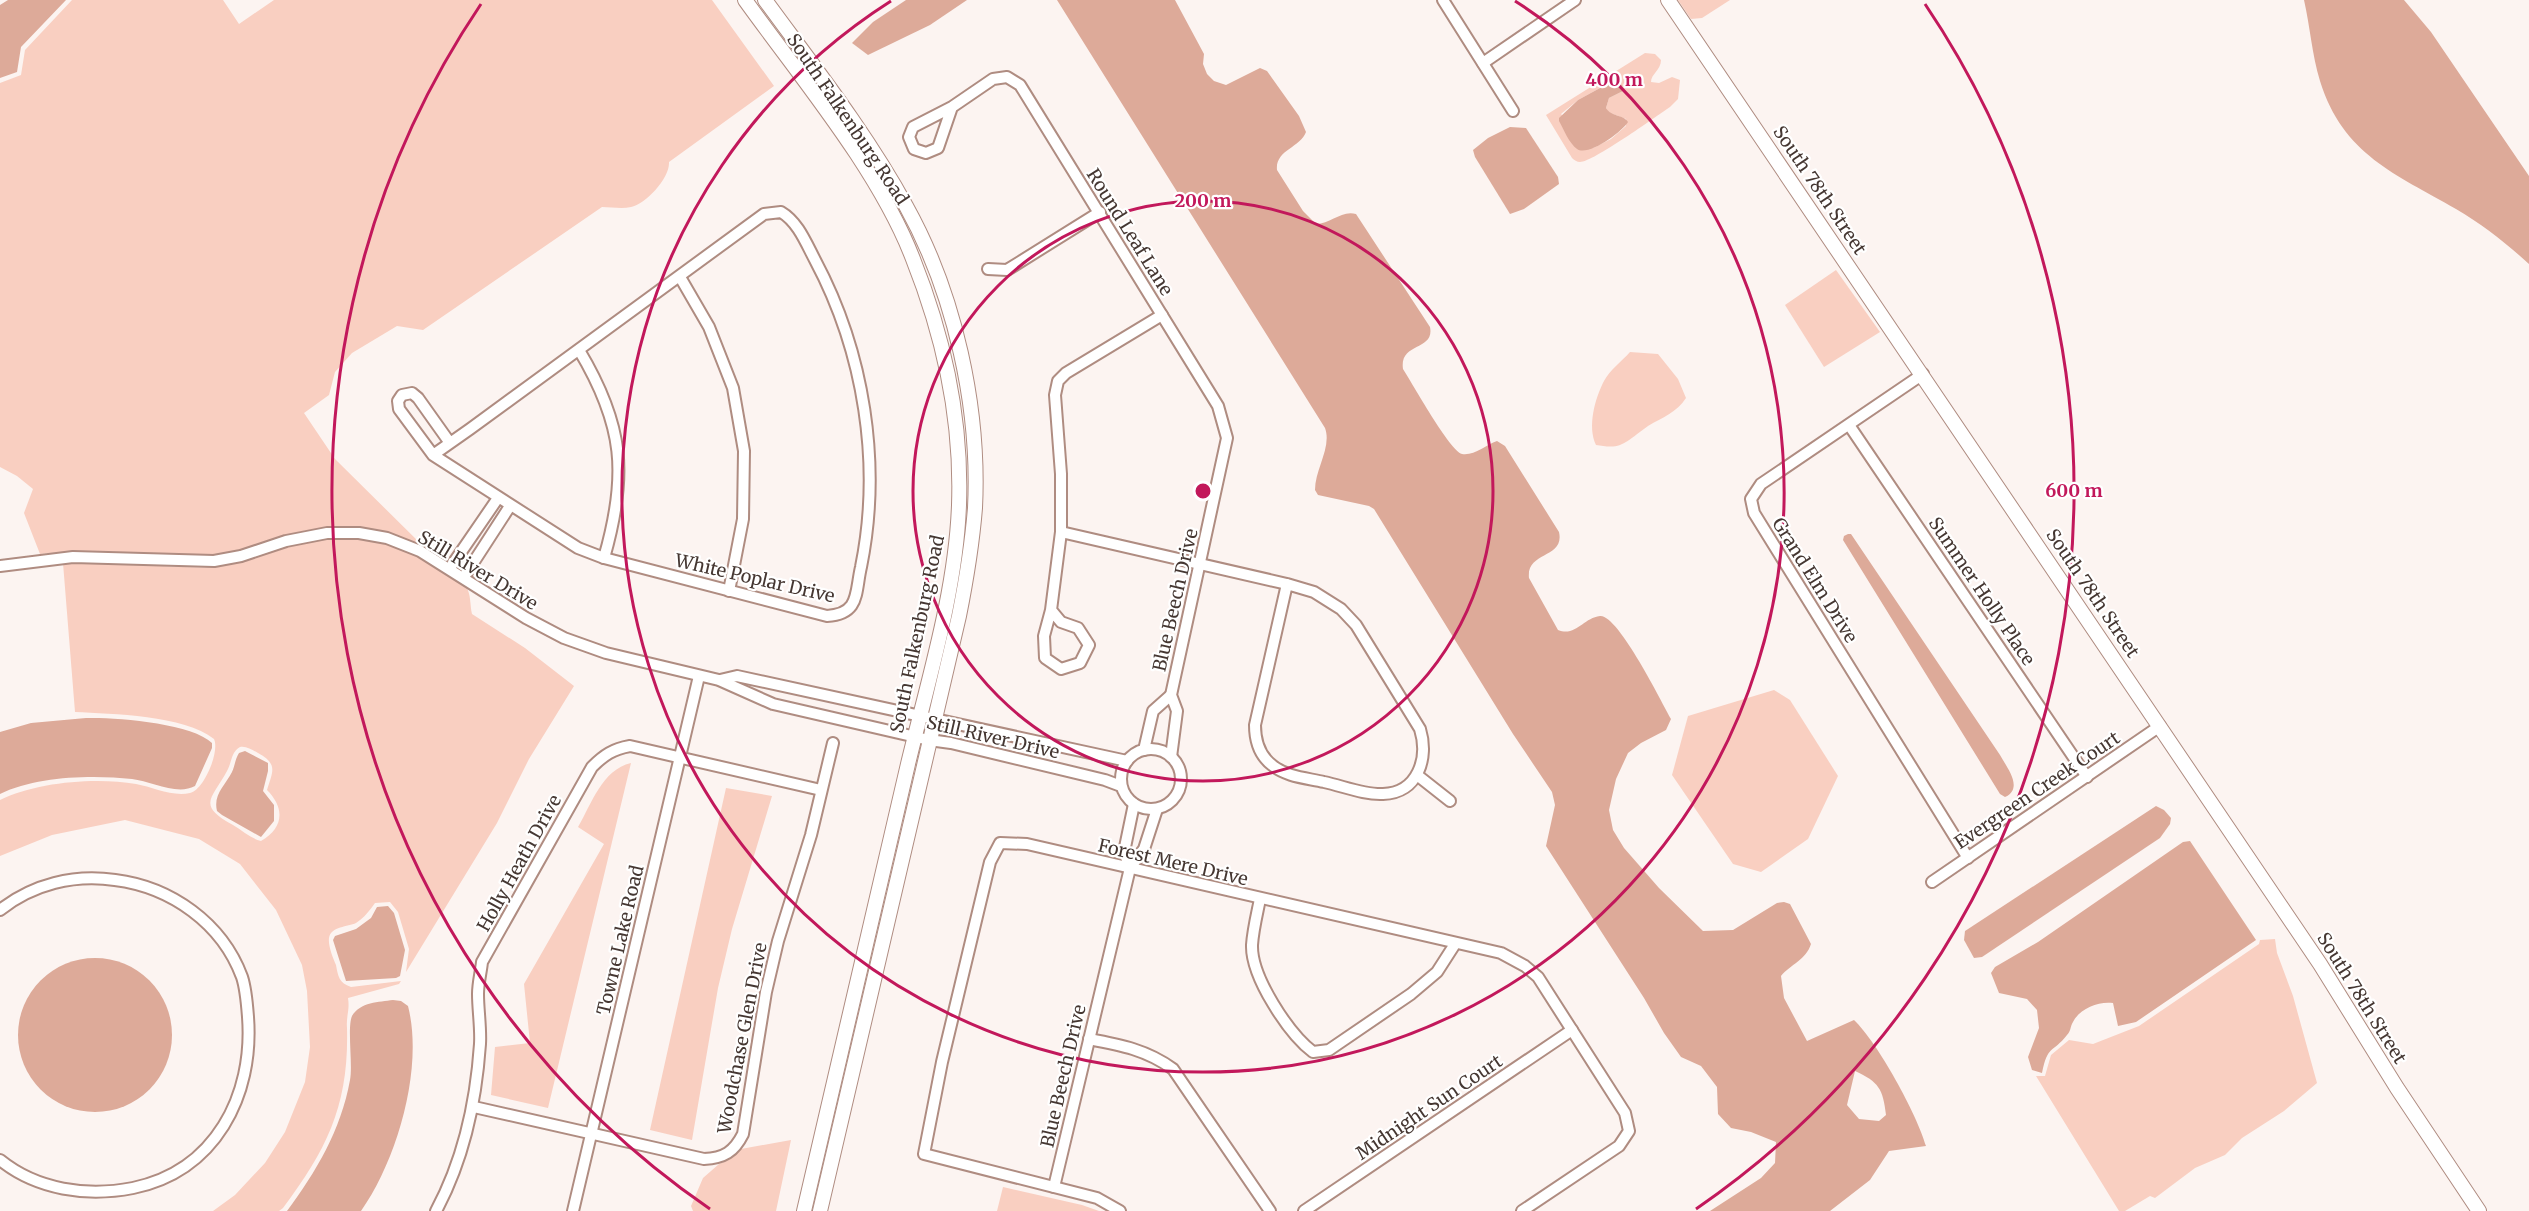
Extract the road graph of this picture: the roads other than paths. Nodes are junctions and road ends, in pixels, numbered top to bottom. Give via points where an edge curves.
1 (765, 0) edge
2 (1443, 0) edge
3 (1575, 0) edge
4 (1668, 0) edge
5 (751, 2) edge
6 (1483, 63) junction
7 (952, 107) junction
8 (1513, 111) dead end
9 (1100, 212) junction
10 (988, 269) dead end
11 (680, 277) junction
12 (942, 291) junction
13 (927, 297) junction
14 (1162, 315) junction
15 (579, 350) junction
16 (1923, 374) junction
17 (1849, 425) junction
18 (450, 443) junction
19 (433, 455) junction
20 (498, 498) junction
21 (510, 506) junction
22 (1061, 532) junction
23 (471, 537) junction
24 (485, 546) junction
25 (604, 558) junction
26 (1200, 565) junction
27 (0, 566) edge
28 (450, 568) junction
29 (465, 577) junction
30 (1287, 584) junction
31 (729, 591) junction
32 (1051, 610) junction
33 (699, 676) junction
34 (719, 680) junction
35 (1171, 695) junction
36 (920, 715) junction
37 (935, 719) junction
38 (2160, 726) junction
39 (915, 736) junction
40 (929, 740) junction
41 (833, 743) dead end
42 (1144, 750) junction
43 (680, 757) junction
44 (1171, 757) junction
45 (1127, 761) junction
46 (1417, 775) junction
47 (2087, 777) junction
48 (1121, 786) junction
49 (821, 790) junction
50 (1450, 801) dead end
51 (1134, 804) junction
52 (1157, 809) junction
53 (1968, 858) junction
54 (1130, 868) junction
55 (1932, 882) dead end
56 (1260, 899) junction
57 (0, 909) edge
58 (1455, 944) junction
59 (849, 1018) junction
60 (864, 1023) junction
61 (1572, 1030) junction
62 (1089, 1039) junction
63 (474, 1107) junction
64 (591, 1133) junction
65 (0, 1160) edge
66 (1054, 1187) junction
67 (436, 1211) edge
68 (573, 1211) edge
69 (804, 1211) edge
70 (820, 1211) edge
71 (1120, 1211) edge
72 (1270, 1211) edge
73 (1304, 1211) edge
74 (1522, 1211) edge
75 (2479, 1211) edge

1 - 12 street, South Falkenburg Road via 879,160 912,218
2 - 6 street
3 - 6 street
4 - 16 street, South 78th Street
5 - 13 street, South Falkenburg Road via 865,168 893,216
6 - 8 street
7 - 7 street, Round Leaf Lane via 913,127 909,137 914,149 926,153 938,148
7 - 9 street, Round Leaf Lane via 993,79 1007,77 1020,85
9 - 10 street via 1007,270
9 - 14 street, Round Leaf Lane
11 - 15 street, White Poplar Drive
11 - 31 street via 709,327 733,388 744,451 743,519
11 - 31 street, White Poplar Drive via 764,214 782,212 790,217 825,279 842,320 862,398 868,437 869,492 864,552 853,605 842,615 827,616
12 - 13 street
12 - 37 street, South Falkenburg Road via 972,414 975,507 969,566
13 - 36 street, South Falkenburg Road via 955,416 959,505 953,564
14 - 22 street, Round Leaf Lane via 1058,381 1055,395
14 - 26 street, Blue Beech Drive via 1218,406 1227,438
15 - 18 street, White Poplar Drive
15 - 25 street via 607,405 617,445 620,483 616,519
16 - 17 street, Grand Elm Drive
16 - 38 street, South 78th Street
17 - 47 street, Summer Holly Place
17 - 53 street, Grand Elm Drive via 1761,484 1751,499 1754,513
18 - 19 street, White Poplar Drive
18 - 19 street, White Poplar Drive via 418,398 412,393 402,395 399,409
19 - 20 street, White Poplar Drive
20 - 21 street, White Poplar Drive
20 - 23 street
21 - 24 street
21 - 25 street, White Poplar Drive via 578,548
22 - 26 street
22 - 32 street, Round Leaf Lane
23 - 24 street
23 - 28 street
24 - 29 street
25 - 31 street, White Poplar Drive
26 - 30 street
26 - 35 street, Blue Beech Drive
27 - 28 street, Still River Drive via 73,557 214,561 327,533 359,533 387,538
28 - 29 street, Still River Drive
29 - 33 street, Still River Drive via 564,638 606,653
30 - 46 street via 1314,592 1341,609 1356,625 1420,729 1425,756
30 - 46 street via 1255,725 1257,747 1263,757 1284,772 1375,794 1397,790
32 - 32 street, Round Leaf Lane via 1061,622 1078,628 1089,645 1080,663 1061,669 1045,658 1044,636
33 - 34 street, Still River Drive
33 - 43 street, Towne Lake Road
34 - 36 street, Still River Drive via 737,676
34 - 39 street, Still River Drive via 773,704
35 - 42 street, Blue Beech Drive via 1153,711
35 - 44 street, Blue Beech Drive via 1177,711
36 - 37 street, Still River Drive
36 - 39 street, South Falkenburg Road
37 - 40 street, South Falkenburg Road
37 - 45 street, Still River Drive
38 - 47 street, Evergreen Creek Court
38 - 75 street, South 78th Street
39 - 40 street, Still River Drive
39 - 59 street, South Falkenburg Road
40 - 48 street, Still River Drive
40 - 60 street, South Falkenburg Road
41 - 49 street, Woodchase Glen Drive
42 - 44 street via 1163,751
42 - 45 street
43 - 49 street, Holly Heath Drive
43 - 63 street, Holly Heath Drive via 630,746 603,755 592,767 482,962
43 - 64 street, Towne Lake Road
44 - 52 street via 1180,773 1178,791
45 - 48 street via 1120,777
46 - 50 street
47 - 53 street, Evergreen Creek Court
48 - 51 street
49 - 64 street, Woodchase Glen Drive via 766,992 738,1145 718,1159 704,1159
51 - 52 street
51 - 54 street, Blue Beech Drive via 1124,852
52 - 54 street, Blue Beech Drive via 1144,849
53 - 55 street, Evergreen Creek Court
54 - 56 street, Forest Mere Drive
54 - 62 street, Blue Beech Drive
54 - 66 street, Forest Mere Drive via 1027,844 1000,843 990,862 950,1029 924,1154
56 - 58 street, Forest Mere Drive
56 - 58 street via 1252,947 1259,980 1300,1042 1313,1052 1329,1050 1411,994 1437,972
57 - 65 street via 41,887 81,878 130,882 173,898 202,918 230,954 242,978 250,1038 248,1067 230,1117 210,1144 173,1173 115,1192 85,1192 34,1180
58 - 61 street, Forest Mere Drive via 1501,954 1525,966 1538,977
59 - 60 street
59 - 69 street, South Falkenburg Road
60 - 70 street, South Falkenburg Road
61 - 73 street, Midnight Sun Court
61 - 74 street, Forest Mere Drive via 1625,1113 1629,1131 1618,1146
62 - 66 street, Blue Beech Drive
62 - 72 street via 1132,1047 1157,1057 1173,1069
63 - 64 street, Woodchase Glen Drive
63 - 67 street, Holly Heath Drive via 446,1194
64 - 68 street, Towne Lake Road
66 - 71 street, Forest Mere Drive via 1097,1198

